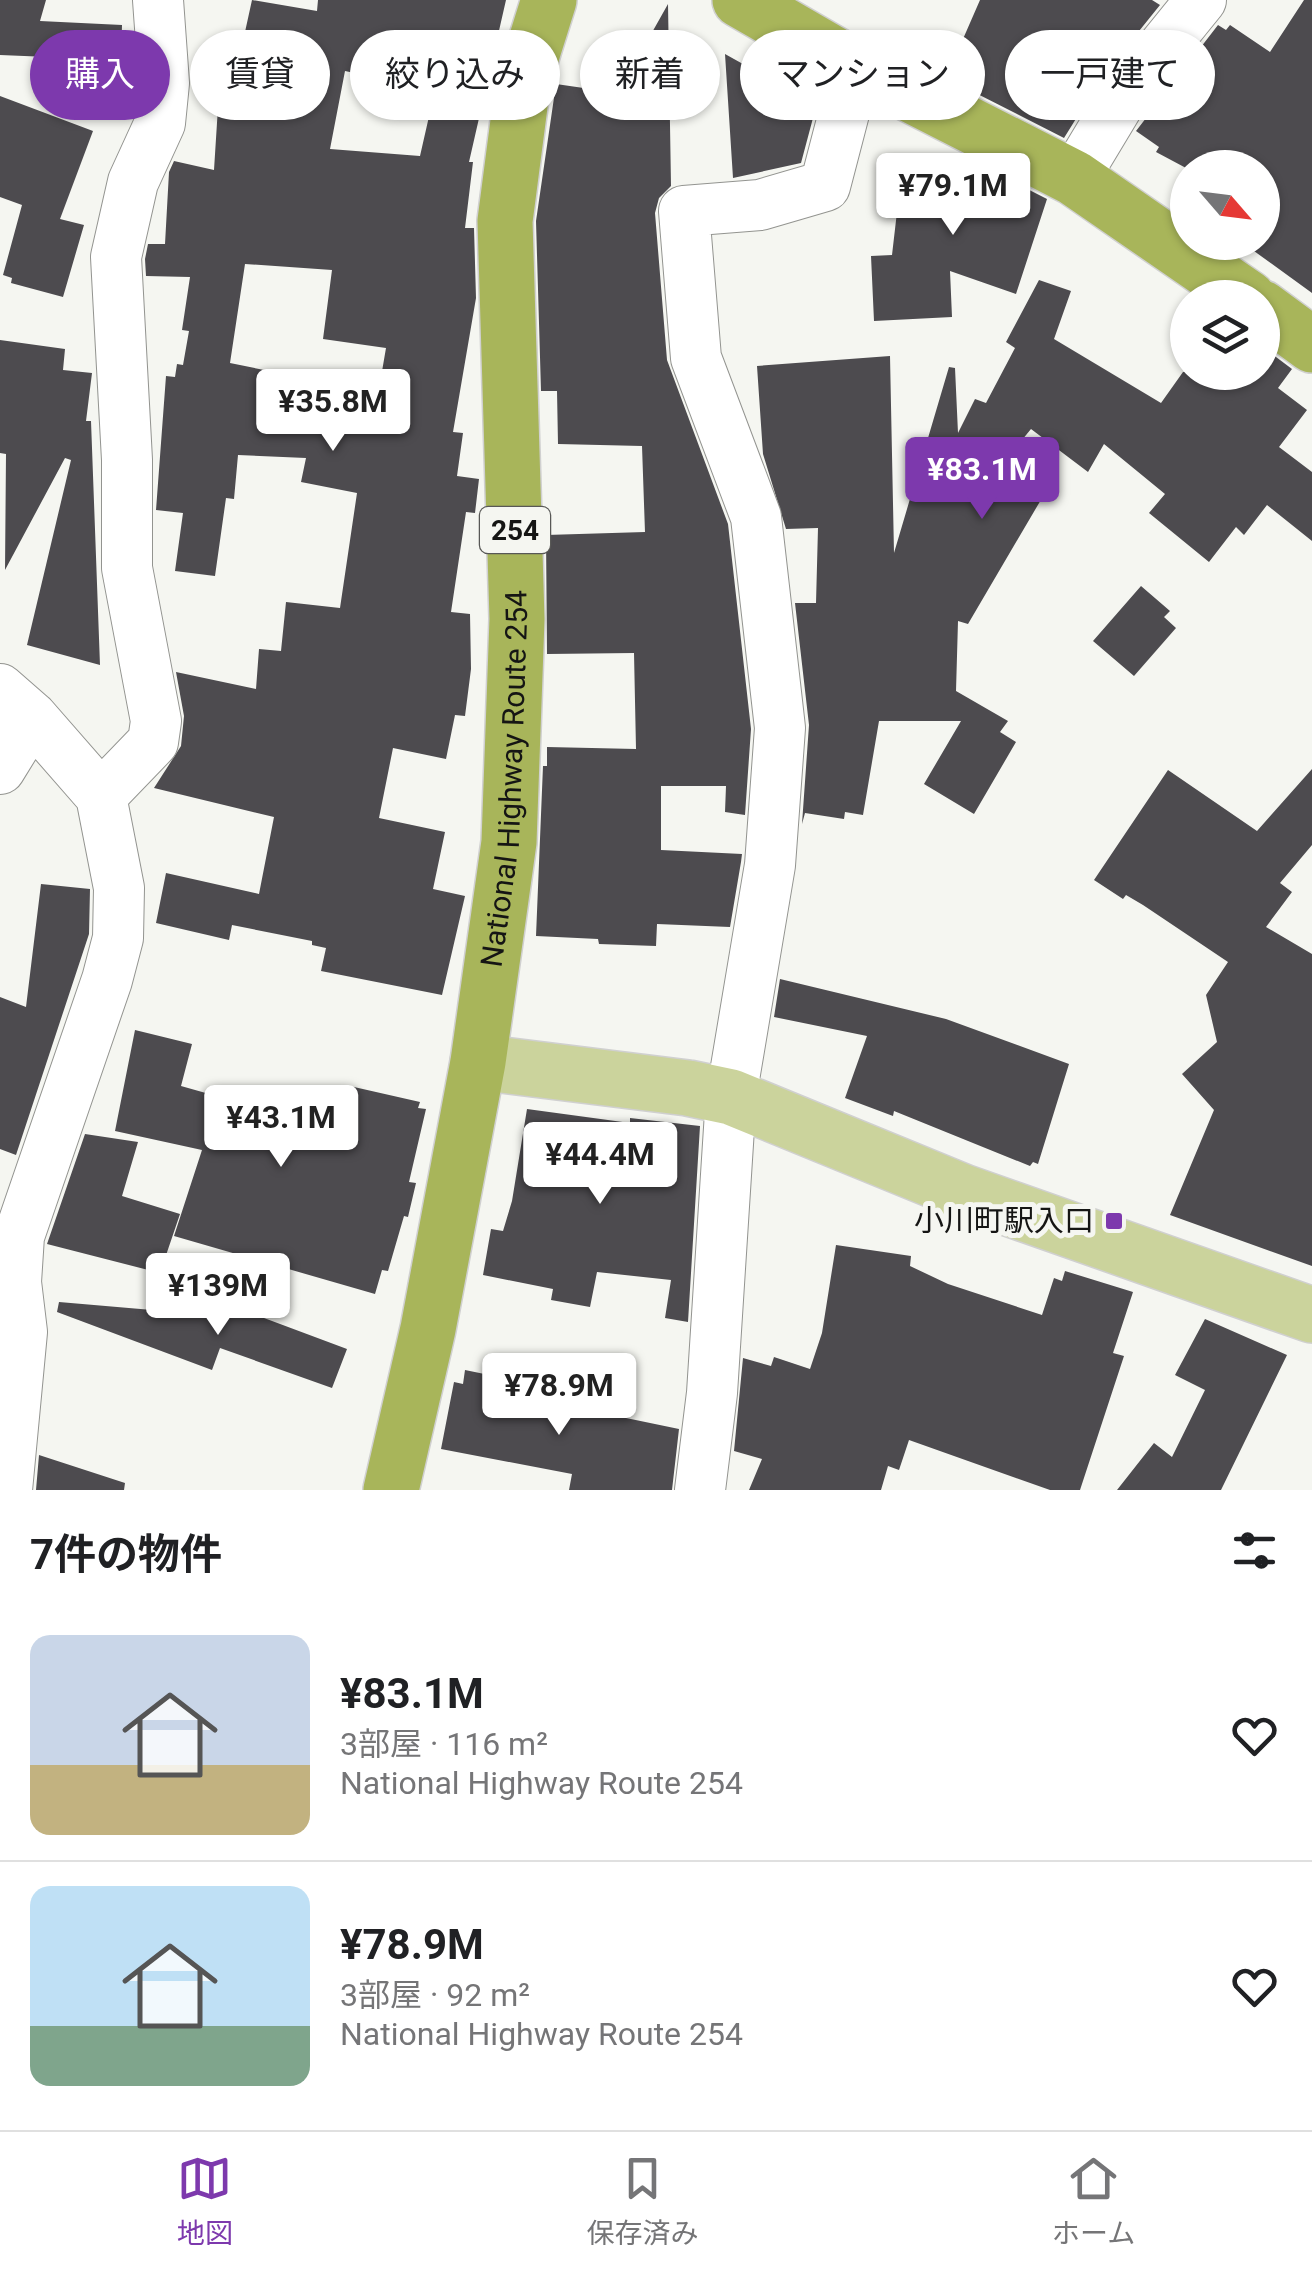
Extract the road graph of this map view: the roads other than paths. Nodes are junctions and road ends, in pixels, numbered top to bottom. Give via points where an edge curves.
1 (158, 0) edge
2 (549, 0) edge
3 (740, 0) edge
4 (1201, 0) edge
5 (792, 30) edge
6 (842, 120) edge
7 (960, 120) edge
8 (1074, 178) junction
9 (1222, 280) edge
10 (1280, 321) edge
11 (1312, 345) edge
12 (16, 703) edge
13 (0, 769) edge
14 (101, 796) junction
15 (478, 1062) junction
16 (731, 1098) junction
17 (8, 1282) edge
18 (1312, 1316) edge
19 (8, 1490) edge
20 (391, 1490) edge
21 (700, 1490) edge

1 - 14 street via 160,123 134,182 116,256 126,568 156,721 153,742
2 - 15 highway, National Highway Route 254 / 254 via 523,84 505,221 516,638 509,842
3 - 5 highway
4 - 8 street via 1124,95
6 - 16 street via 824,186 760,205 684,211 696,358 756,517 780,728 770,865
7 - 8 highway
8 - 9 highway
10 - 11 highway
12 - 13 street
12 - 14 street
14 - 17 street via 119,888 118,938
15 - 16 main road
15 - 20 highway, National Highway Route 254 / 254
16 - 18 main road via 963,1192
16 - 21 street
17 - 19 street via 22,1332

